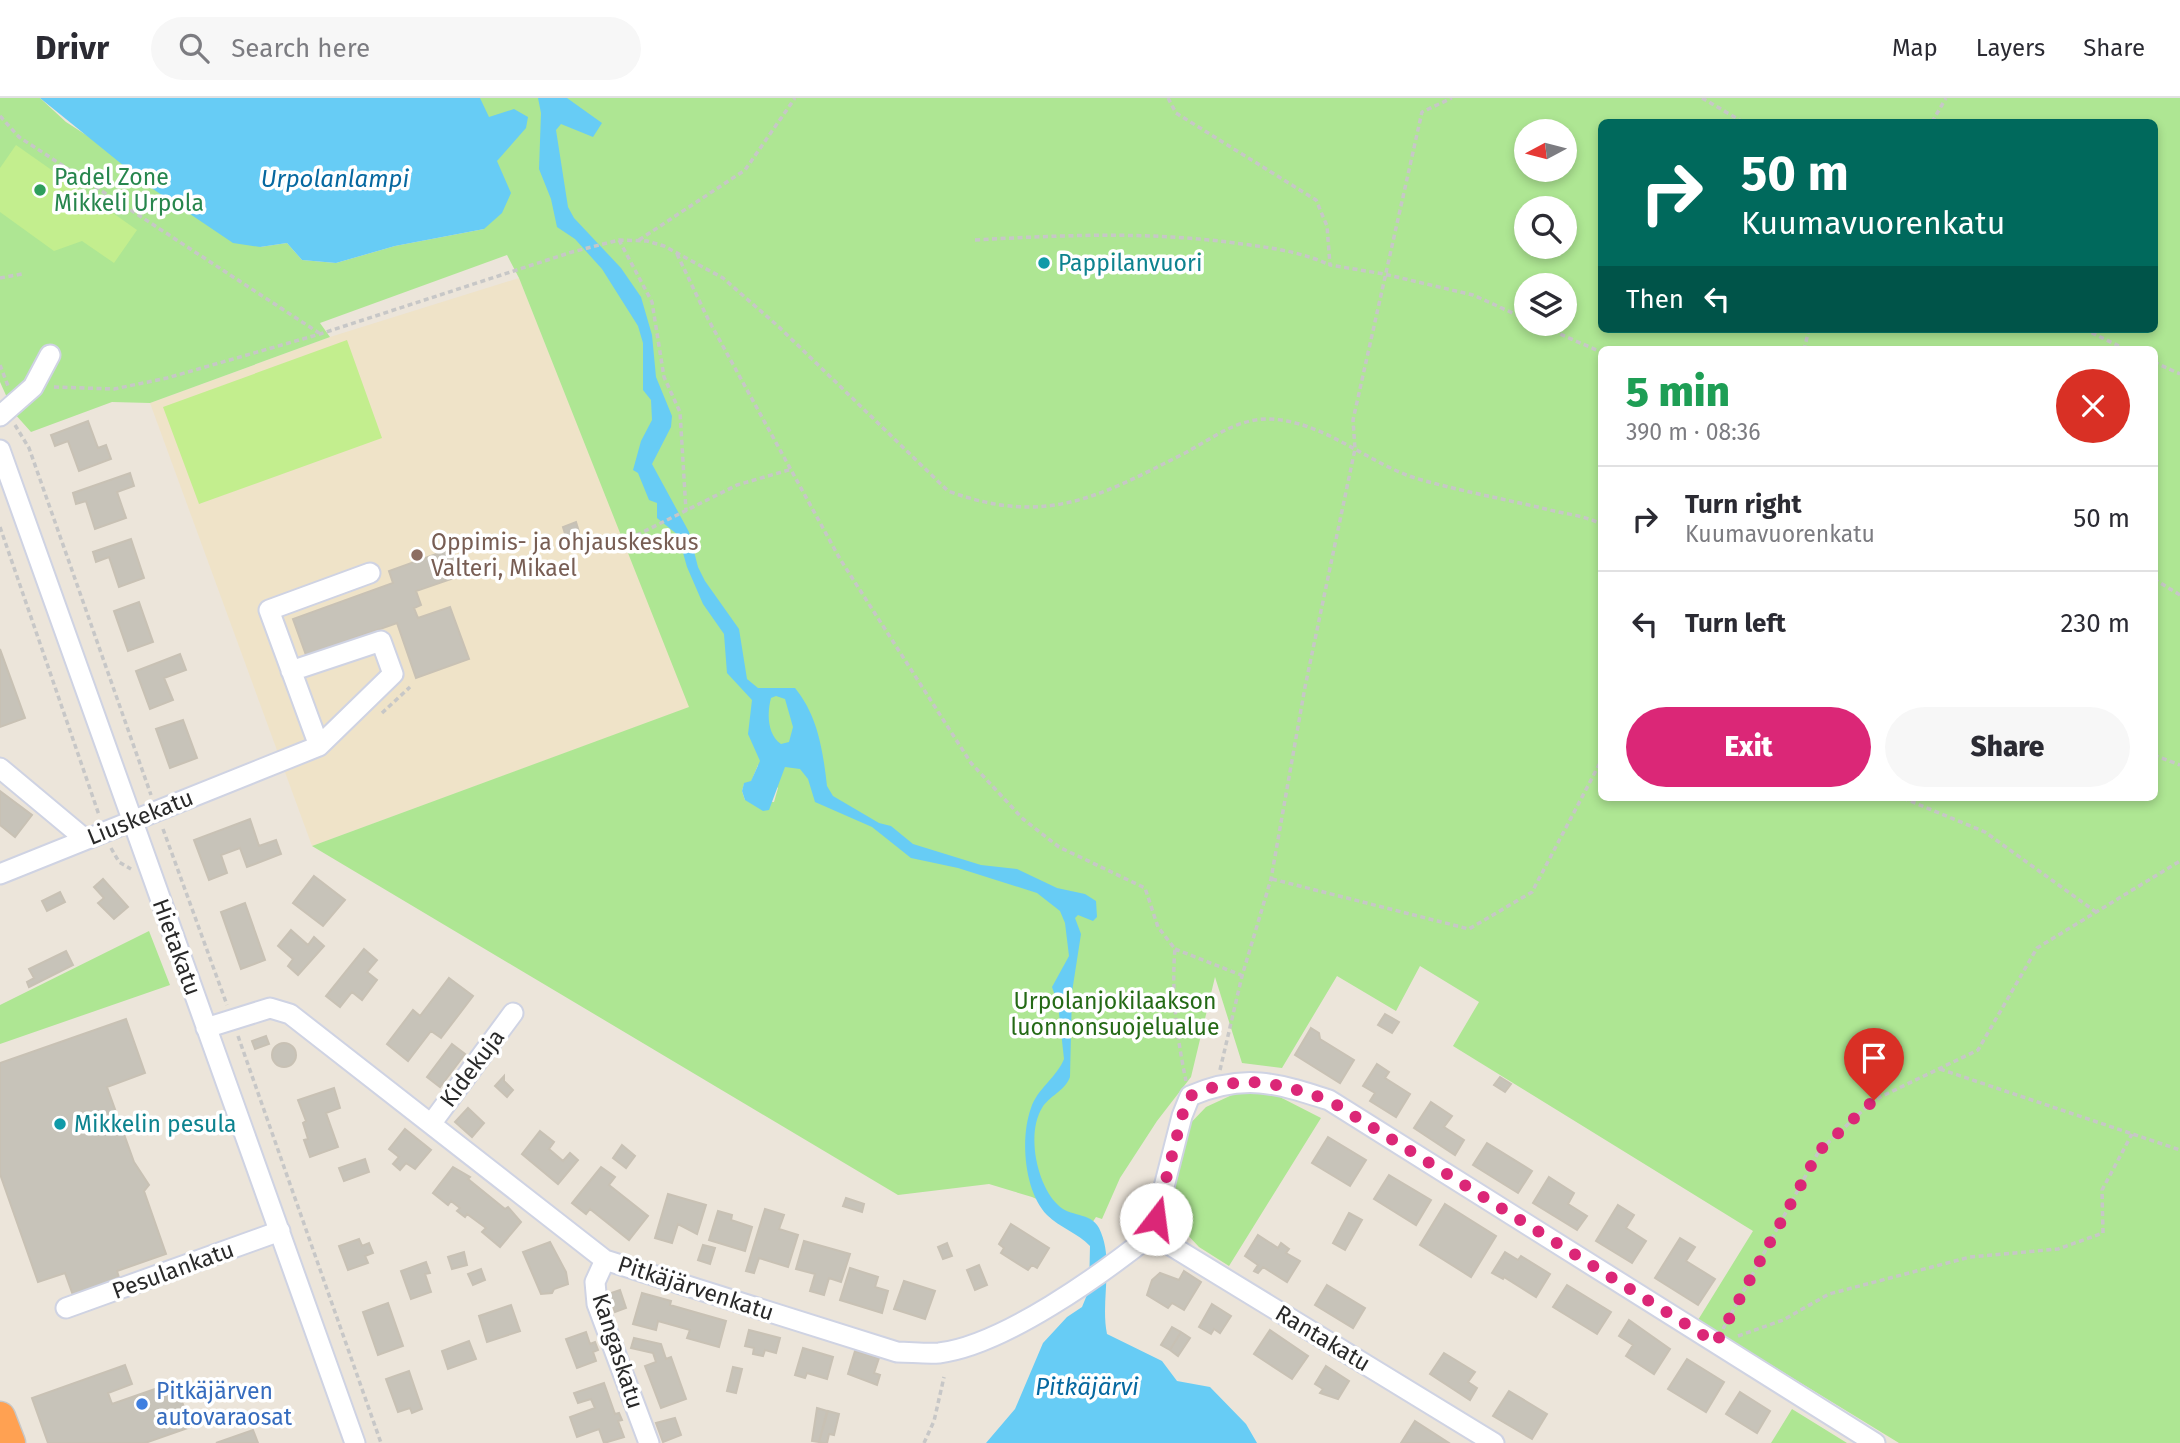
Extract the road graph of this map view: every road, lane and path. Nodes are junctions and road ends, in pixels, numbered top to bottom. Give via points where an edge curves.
1 (795, 98) edge
2 (1168, 98) edge
3 (1451, 98) edge
4 (1702, 98) edge
5 (1947, 98) edge
6 (0, 116) edge
7 (1737, 119) edge
8 (1934, 119) edge
9 (619, 240) junction
10 (975, 240) dead end
11 (637, 241) junction
12 (676, 252) junction
13 (1330, 265) junction
14 (22, 274) dead end
15 (1384, 274) junction
16 (0, 278) edge
17 (1514, 314) edge
18 (2092, 333) edge
19 (320, 334) junction
20 (1564, 336) edge
21 (2119, 346) edge
22 (1598, 351) edge
23 (50, 355) dead end
24 (2158, 364) edge
25 (2180, 374) edge
26 (33, 387) junction
27 (3, 413) edge
28 (1355, 449) junction
29 (0, 450) edge
30 (792, 469) junction
31 (686, 511) junction
32 (1598, 523) edge
33 (0, 527) edge
34 (629, 539) dead end
35 (370, 573) dead end
36 (2158, 581) edge
37 (2180, 595) edge
38 (291, 671) junction
39 (319, 746) junction
40 (2158, 757) edge
41 (2180, 765) edge
42 (1598, 767) edge
43 (0, 768) edge
44 (1910, 801) edge
45 (155, 810) junction
46 (132, 819) junction
47 (104, 831) junction
48 (85, 839) junction
49 (173, 855) junction
50 (2180, 861) edge
51 (147, 864) junction
52 (0, 874) edge
53 (1271, 879) junction
54 (2096, 912) junction
55 (1175, 949) junction
56 (1242, 976) junction
57 (513, 1013) dead end
58 (232, 1019) junction
59 (206, 1028) junction
60 (1940, 1068) junction
61 (1216, 1084) junction
62 (1190, 1096) junction
63 (431, 1124) junction
64 (2132, 1134) junction
65 (2180, 1150) edge
66 (280, 1231) junction
67 (1152, 1234) junction
68 (605, 1259) junction
69 (66, 1308) dead end
70 (1716, 1343) junction
71 (944, 1377) dead end
72 (0, 1417) edge
73 (10, 1443) edge
74 (355, 1443) edge
75 (381, 1443) edge
76 (649, 1443) edge
77 (924, 1443) edge
78 (1494, 1443) edge
79 (1875, 1443) edge

1 - 11 path via 745,170
2 - 13 path via 1176,113 1316,200 1327,226
3 - 15 path via 1422,112
4 - 7 path
5 - 8 path
6 - 19 path via 19,137
9 - 11 path
9 - 19 path
9 - 31 path via 652,302 664,377 680,412
10 - 13 path via 1111,233 1215,240 1301,252
11 - 12 path
12 - 28 path via 723,278 779,327 948,491 983,504 1046,508 1087,498 1228,427 1266,419 1299,424
12 - 30 path
13 - 15 path
14 - 16 path
15 - 17 path via 1473,295
15 - 28 path via 1353,420
18 - 21 path
19 - 26 path via 114,389
20 - 22 path
23 - 26 street
24 - 25 path
26 - 27 street
27 - 45 path via 29,448
28 - 32 path via 1413,477
28 - 53 path
29 - 46 street, Hietakatu
30 - 31 path via 737,485
30 - 55 path via 840,559 971,764 1023,819 1059,847 1145,888 1158,927
31 - 34 path
33 - 47 path
35 - 38 street via 269,610
36 - 37 path
38 - 39 street
38 - 39 street via 381,641 393,674
39 - 45 street, Liuskekatu
40 - 41 path
42 - 53 path via 1532,892 1469,929
43 - 48 street
44 - 54 path via 1985,832
45 - 46 street, Liuskekatu
45 - 49 path
46 - 47 street, Liuskekatu
46 - 51 street, Hietakatu
47 - 48 street, Liuskekatu
47 - 51 path via 127,869
48 - 52 street, Liuskekatu
49 - 51 path
49 - 58 path
50 - 54 path
51 - 59 street, Hietakatu
53 - 56 path
54 - 60 path via 2037,948 1978,1049
55 - 56 path
55 - 62 path via 1180,1050
56 - 61 path
57 - 63 street, Kidekuja
58 - 59 street, Pitkäjärvenkatu
58 - 63 street, Pitkäjärvenkatu via 270,1008 290,1014
58 - 75 path
59 - 66 street, Hietakatu
60 - 64 path
60 - 70 path via 1874,1100 1819,1151
61 - 62 street
61 - 70 street via 1279,1084 1329,1100
62 - 67 street
63 - 68 street, Pitkäjärvenkatu
64 - 65 path
64 - 70 path via 2102,1191 2103,1233 2058,1249 1970,1257 1829,1294 1783,1320
66 - 69 street, Pesulankatu
66 - 74 street, Hietakatu
67 - 68 street, Pitkäjärvenkatu via 1080,1288 986,1339 939,1353 897,1352
67 - 78 street, Rantakatu
68 - 76 street, Kangaskatu via 595,1282 597,1304
70 - 79 street
71 - 77 path
72 - 73 highway

